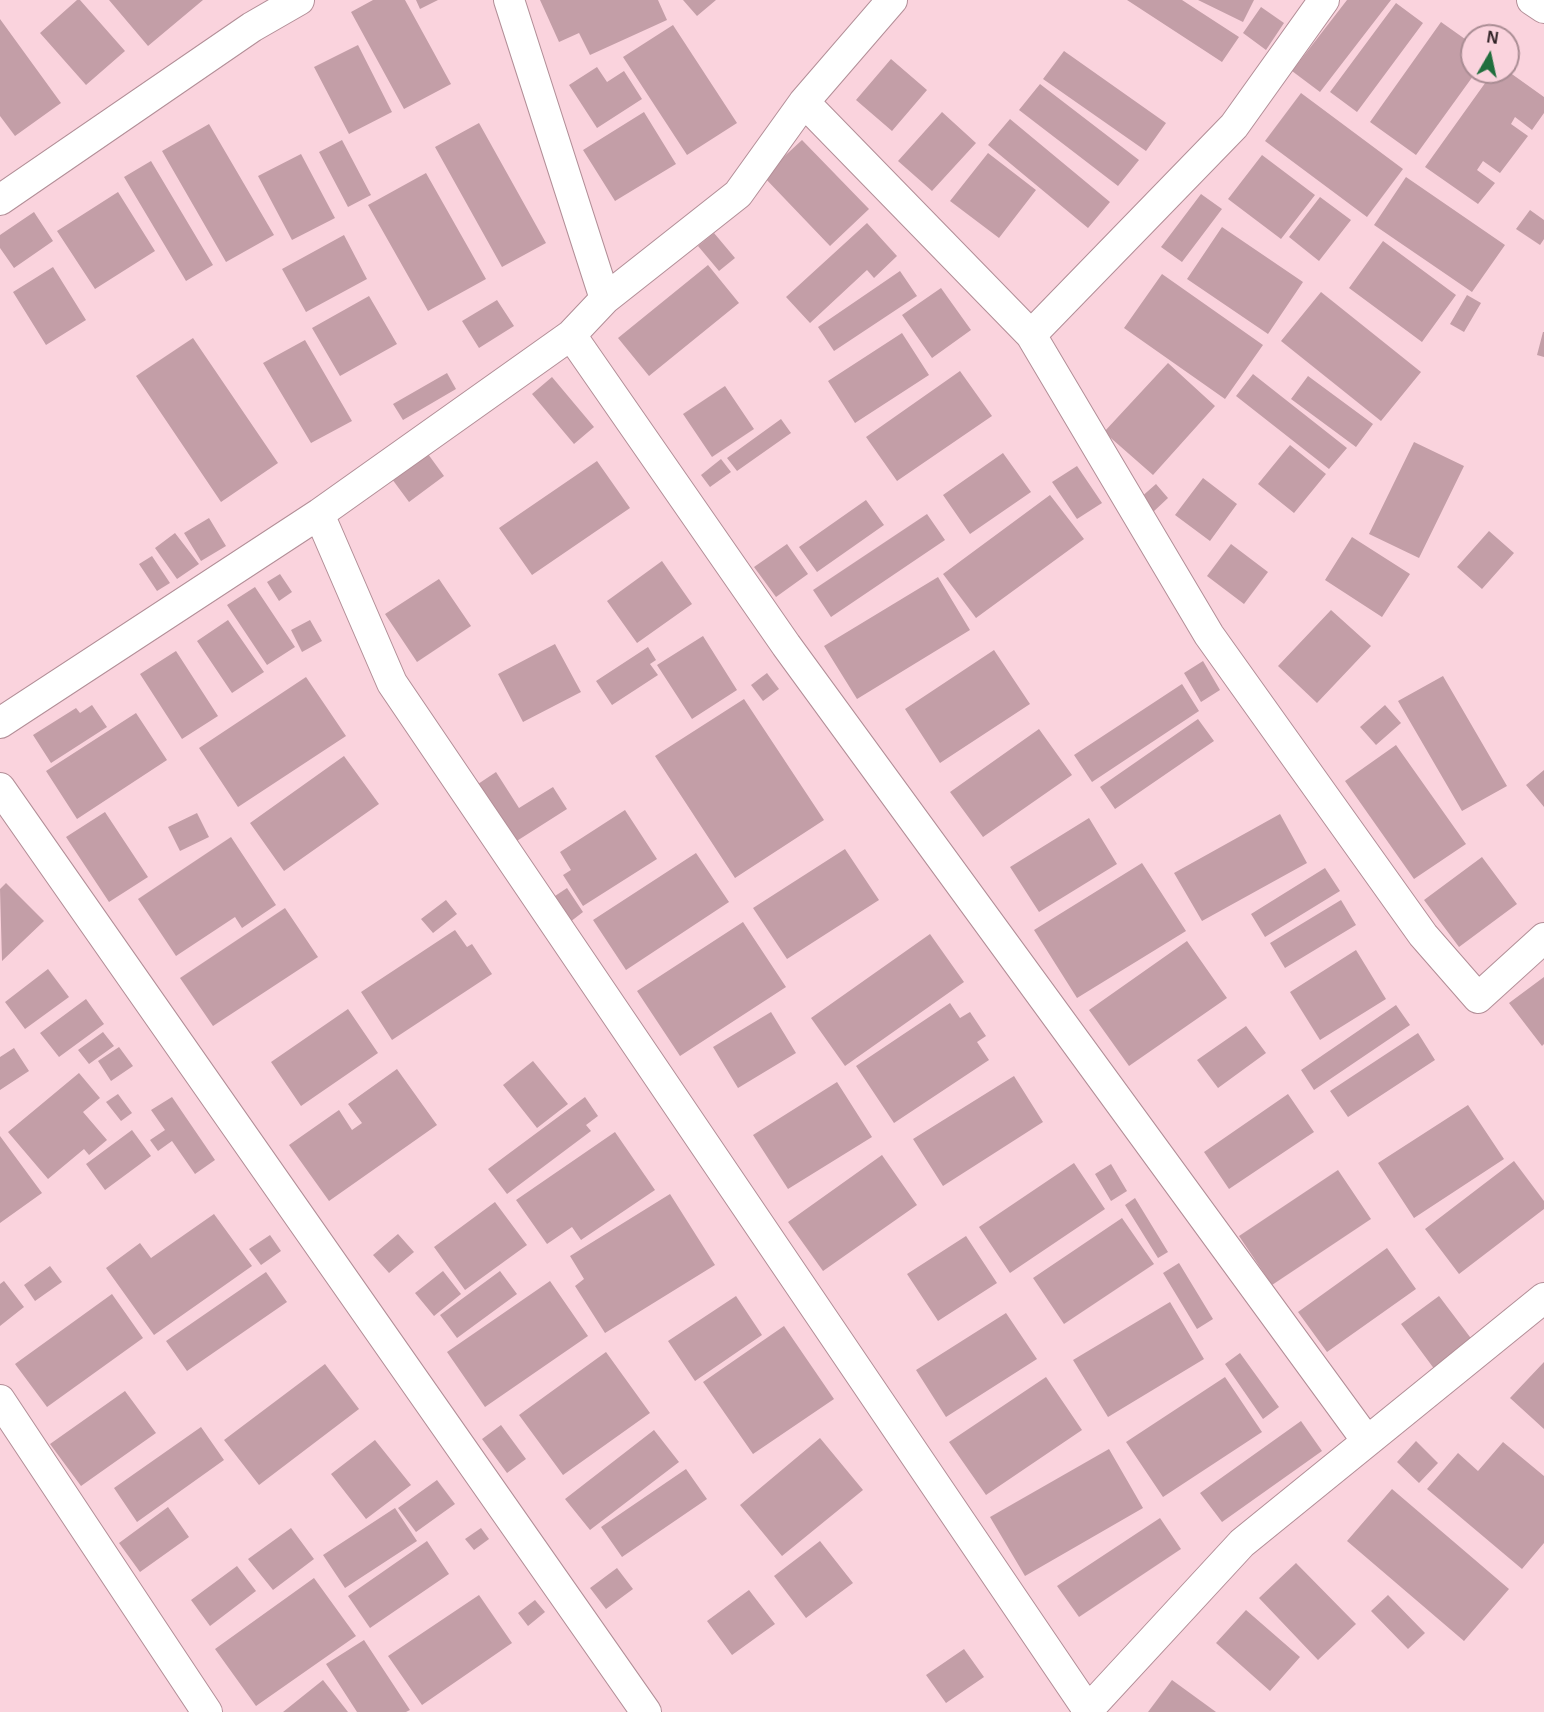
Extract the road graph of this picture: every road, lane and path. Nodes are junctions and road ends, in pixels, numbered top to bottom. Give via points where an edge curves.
1 (299, 0) edge
2 (509, 0) edge
3 (892, 0) edge
4 (1324, 0) edge
5 (1532, 0) edge
6 (1544, 8) edge
7 (804, 102) junction
8 (0, 200) edge
9 (605, 299) junction
10 (571, 335) junction
11 (1031, 335) junction
12 (319, 514) junction
13 (0, 723) edge
14 (0, 788) edge
15 (1544, 938) edge
16 (1544, 1298) edge
17 (0, 1400) edge
18 (1366, 1441) junction
19 (1087, 1711) edge
20 (207, 1712) edge
21 (646, 1712) edge

1 - 8 street via 252,27
2 - 9 street
3 - 7 street
4 - 11 street via 1234,126
5 - 6 street
7 - 9 street via 738,194
7 - 11 street
9 - 10 street
10 - 12 street
10 - 18 street via 786,645
11 - 15 street via 1209,635 1423,936 1479,998
12 - 13 street
12 - 19 street via 392,683
14 - 21 street
16 - 18 street
17 - 20 street
18 - 19 street via 1242,1543

